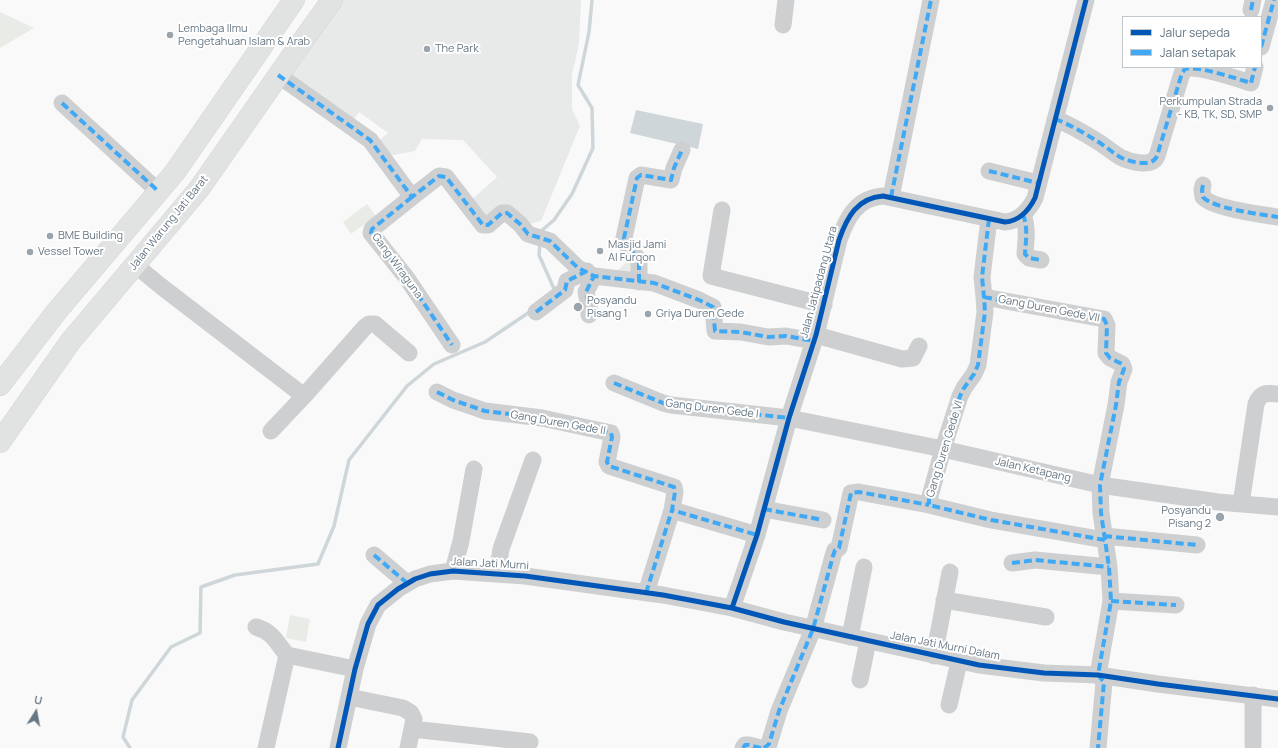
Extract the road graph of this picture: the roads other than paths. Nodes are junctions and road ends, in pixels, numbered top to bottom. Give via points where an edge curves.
1 (282, 0) edge
2 (294, 0) edge
3 (332, 0) edge
4 (786, 0) edge
5 (931, 0) edge
6 (1086, 0) edge
7 (1274, 0) edge
8 (783, 24) dead end
9 (1262, 43) edge
10 (1190, 68) edge
11 (1190, 68) edge
12 (1256, 68) edge
13 (278, 75) junction
14 (62, 103) dead end
15 (1055, 119) junction
16 (189, 150) junction
17 (682, 150) dead end
18 (989, 171) dead end
19 (1038, 183) junction
20 (1203, 185) dead end
21 (158, 192) junction
22 (412, 197) junction
23 (891, 197) junction
24 (722, 210) dead end
25 (1023, 214) junction
26 (1278, 217) edge
27 (989, 219) junction
28 (1041, 260) dead end
29 (136, 265) junction
30 (590, 274) junction
31 (639, 282) junction
32 (984, 297) junction
33 (824, 304) junction
34 (536, 312) dead end
35 (589, 315) dead end
36 (815, 338) junction
37 (452, 345) dead end
38 (919, 346) dead end
39 (409, 354) dead end
40 (0, 383) edge
41 (614, 383) dead end
42 (437, 392) dead end
43 (1278, 394) edge
44 (304, 396) junction
45 (789, 418) junction
46 (271, 432) dead end
47 (0, 442) edge
48 (943, 449) junction
49 (533, 460) dead end
50 (474, 469) dead end
51 (1100, 485) junction
52 (1241, 504) junction
53 (929, 505) junction
54 (1278, 507) edge
55 (764, 509) junction
56 (672, 510) junction
57 (823, 520) dead end
58 (757, 535) junction
59 (1104, 538) junction
60 (1197, 545) dead end
61 (374, 555) dead end
62 (1012, 563) dead end
63 (864, 567) dead end
64 (1109, 568) junction
65 (453, 571) junction
66 (950, 572) dead end
67 (496, 574) junction
68 (407, 583) junction
69 (646, 593) junction
70 (944, 600) junction
71 (1110, 601) junction
72 (1176, 604) dead end
73 (732, 608) junction
74 (1046, 617) dead end
75 (256, 627) dead end
76 (813, 629) junction
77 (850, 637) junction
78 (868, 641) junction
79 (286, 655) junction
80 (934, 656) junction
81 (959, 662) junction
82 (355, 669) junction
83 (1098, 675) junction
84 (860, 680) dead end
85 (1253, 695) junction
86 (349, 697) junction
87 (1278, 699) edge
88 (949, 705) dead end
89 (412, 730) junction
90 (530, 742) dead end
91 (1252, 745) dead end
92 (266, 748) edge
93 (338, 748) edge
94 (408, 748) edge
95 (743, 748) edge
96 (763, 748) edge
97 (1098, 748) edge

1 - 16 street via 193,130 189,138
2 - 16 main road
3 - 13 main road, Jalan Warung Jati Barat
4 - 8 street
5 - 23 street
6 - 15 street
7 - 9 street
10 - 15 street via 1182,73 1158,156 1150,162 1127,160
11 - 12 street via 1251,83
13 - 22 street via 370,140
13 - 29 main road, Jalan Warung Jati Barat via 199,189
14 - 21 street
15 - 19 street
16 - 21 main road
17 - 31 street via 671,180 641,175 637,178 624,236 627,246 639,260
18 - 19 street
19 - 25 street via 1035,198
20 - 26 street via 1203,197 1209,202
21 - 40 main road
22 - 30 street, Gang Wiraguna via 439,176 444,176 484,225 488,226 505,212 528,234 550,240 578,268
22 - 37 street, Gang Wiraguna via 372,229 371,234 406,277
23 - 27 street, Jalan Jatipadang Utara
23 - 33 street, Jalan Jatipadang Utara via 869,198 851,215 839,240
24 - 33 street via 711,276
25 - 27 street, Jalan Jatipadang Utara via 1010,221
25 - 28 street via 1027,234 1025,254 1029,258
27 - 32 street, Gang Duren Gede VI via 982,277
29 - 44 street
29 - 47 main road, Jalan Warung Jati Barat via 70,342
30 - 31 street
30 - 34 street via 567,281 565,290
30 - 35 street via 586,292
31 - 36 street via 654,283 713,307 715,331 768,337
32 - 48 street, Gang Duren Gede VI via 985,312 978,364 960,396
32 - 51 street, Gang Duren Gede VII via 1102,318 1106,321 1106,353 1122,364 1124,369 1119,382
33 - 36 street, Jalan Jatipadang Utara
36 - 38 street via 902,359 913,358
36 - 45 street, Jalan Jatipadang Utara
39 - 44 street via 375,324 369,324
41 - 45 street, Gang Duren Gede I via 671,405
42 - 56 street, Gang Duren Gede II via 486,411 542,418 612,433 608,465 674,487
43 - 52 street via 1267,393 1258,398
44 - 46 street
45 - 48 street, Jalan Ketapang
45 - 55 street, Jalan Jatipadang Utara
48 - 51 street, Jalan Ketapang
48 - 53 street, Gang Duren Gede VI
49 - 67 street via 501,549
50 - 65 street
51 - 52 street, Jalan Ketapang
51 - 59 street
52 - 54 street, Jalan Ketapang
53 - 59 street, Gang Duren Gede VI via 991,520
53 - 76 street via 859,492 851,494 839,548 833,556
55 - 57 street
55 - 58 street, Jalan Jatipadang Utara
56 - 58 street
56 - 69 street
58 - 73 street, Jalan Jatipadang Utara
59 - 60 street, Gang Duren Gede VI
59 - 64 street
61 - 68 street
62 - 64 street via 1035,560
63 - 77 street
64 - 71 street
65 - 67 street, Jalan Jati Murni
65 - 68 street, Jalan Jati Murni via 430,574
66 - 70 street
67 - 69 street, Jalan Jati Murni
68 - 82 street, Jalan Jati Murni via 378,605 368,624
69 - 73 street, Jalan Jati Murni
70 - 74 street
70 - 80 street
71 - 72 street
71 - 83 street
73 - 76 street, Jalan Jati Murni Dalam
75 - 79 street via 270,633
76 - 77 street, Jalan Jati Murni Dalam
76 - 96 street via 779,711 770,744
77 - 78 street, Jalan Jati Murni Dalam
78 - 80 street, Jalan Jati Murni Dalam
78 - 84 street
79 - 82 street
79 - 92 street
80 - 81 street, Jalan Jati Murni Dalam
81 - 83 street, Jalan Jati Murni Dalam via 1044,673
81 - 88 street
82 - 86 street, Jalan Jati Murni
83 - 85 street, Jalan Jati Murni Dalam
83 - 97 street via 1104,682
85 - 87 street, Jalan Jati Murni Dalam
85 - 91 street
86 - 89 street via 403,708 410,712 414,719
86 - 93 street, Jalan Jati Murni
89 - 90 street
89 - 94 street
95 - 96 street via 749,745

